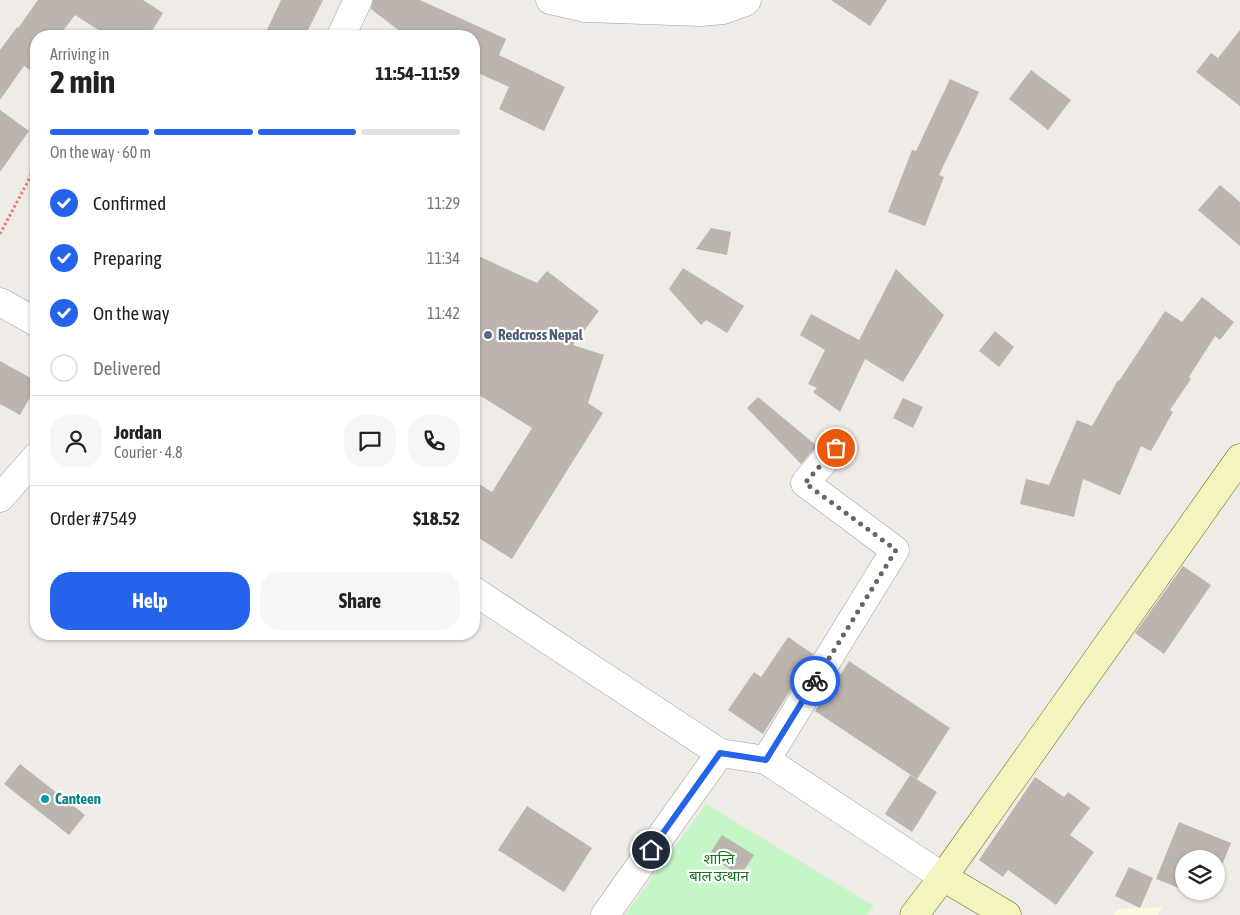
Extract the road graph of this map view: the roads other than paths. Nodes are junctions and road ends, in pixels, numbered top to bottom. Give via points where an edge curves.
1 (358, 0) edge
2 (550, 0) edge
3 (747, 0) edge
4 (345, 30) edge
5 (0, 302) edge
6 (30, 319) edge
7 (836, 448) dead end
8 (1240, 458) edge
9 (30, 464) edge
10 (0, 498) edge
11 (480, 595) edge
12 (720, 753) junction
13 (766, 760) junction
14 (943, 877) junction
15 (605, 915) edge
16 (914, 915) edge
17 (1007, 915) edge

1 - 4 street
2 - 3 street via 586,8 701,12 723,10
5 - 6 street
7 - 13 street via 805,483 896,550
8 - 14 street
9 - 10 street
11 - 12 street
12 - 13 street
12 - 15 street
13 - 14 street
14 - 16 street
14 - 17 street

